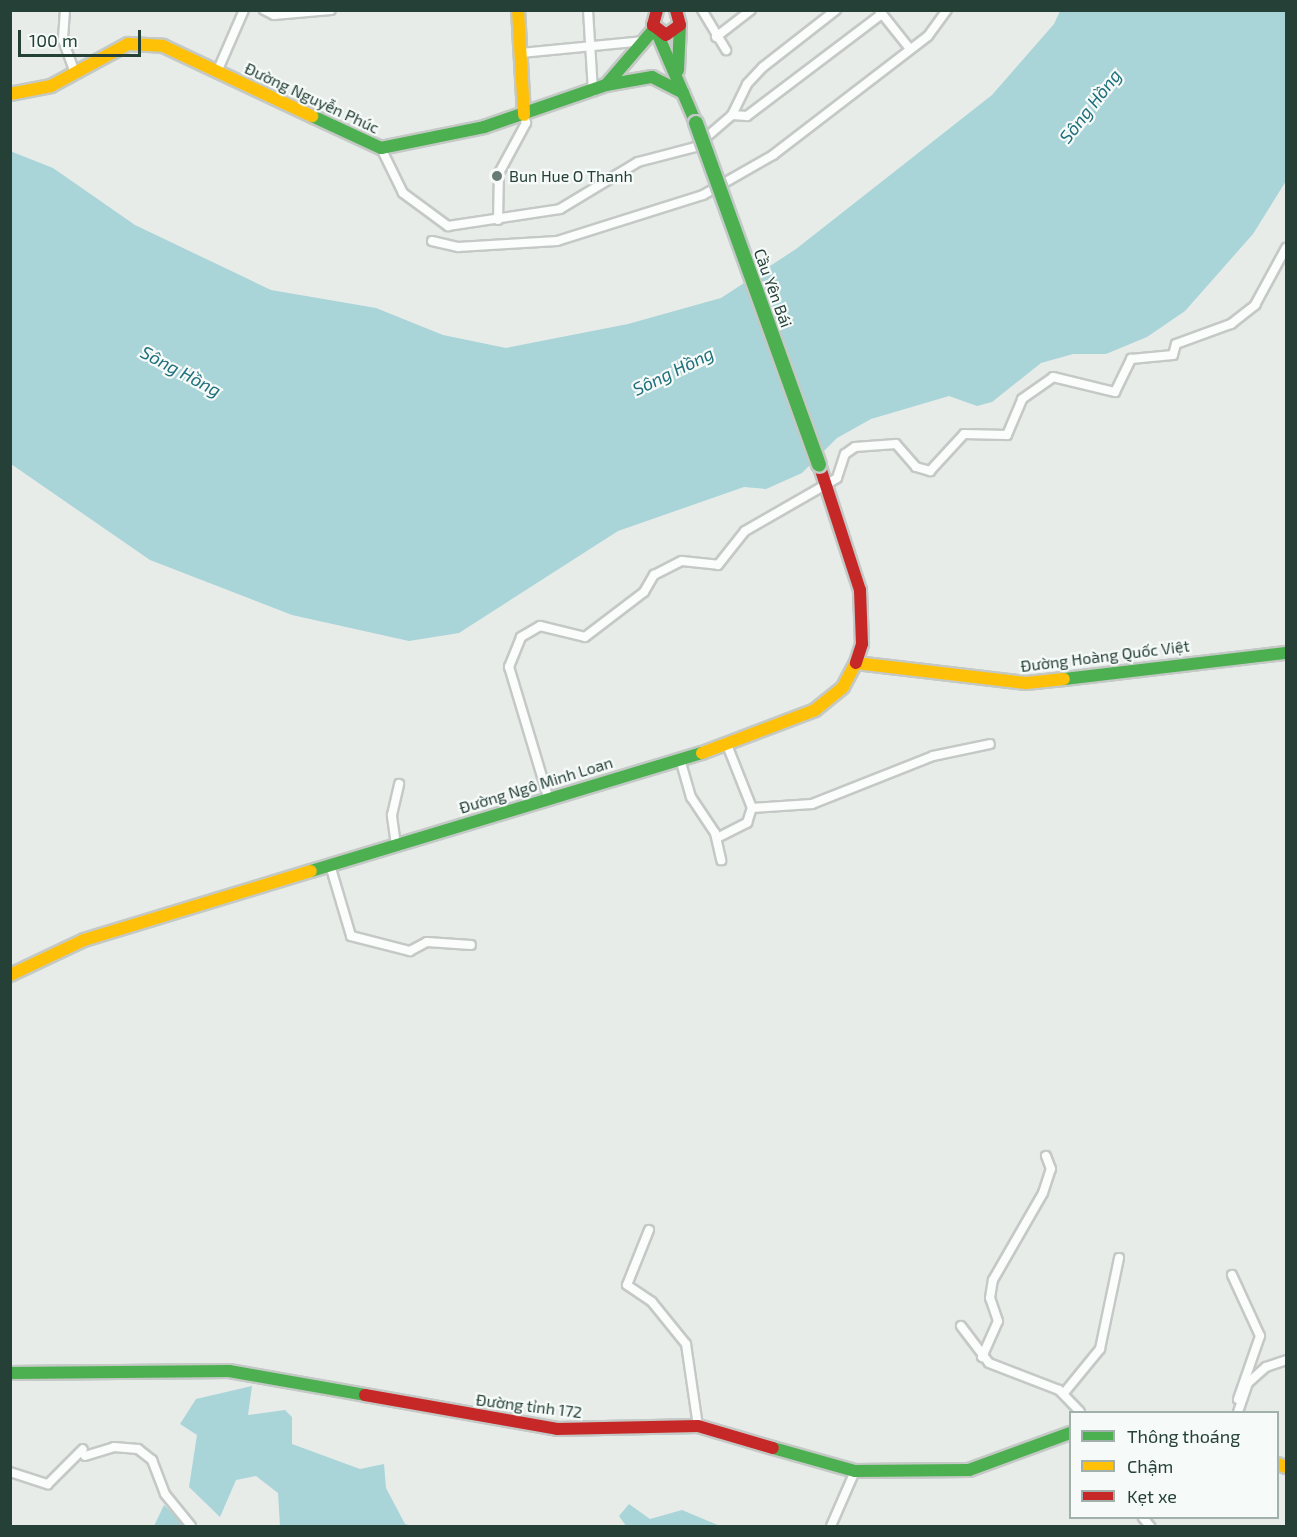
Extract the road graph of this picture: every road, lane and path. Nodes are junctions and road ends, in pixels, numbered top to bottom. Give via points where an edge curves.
1 (65, 10) edge
2 (244, 10) edge
3 (264, 10) edge
4 (331, 10) edge
5 (518, 10) edge
6 (588, 10) edge
7 (702, 10) edge
8 (751, 10) edge
9 (836, 10) edge
10 (947, 10) edge
11 (881, 12) edge
12 (678, 14) edge
13 (654, 17) edge
14 (716, 37) junction
15 (645, 41) junction
16 (590, 46) junction
17 (910, 49) junction
18 (726, 50) dead end
19 (521, 53) junction
20 (218, 72) junction
21 (75, 74) junction
22 (679, 75) junction
23 (600, 89) junction
24 (10, 94) edge
25 (686, 95) junction
26 (524, 115) junction
27 (732, 115) junction
28 (381, 148) junction
29 (498, 220) junction
30 (432, 241) dead end
31 (1287, 248) edge
32 (819, 464) joint
33 (826, 486) junction
34 (1287, 653) edge
35 (856, 663) junction
36 (990, 744) dead end
37 (727, 745) junction
38 (680, 759) junction
39 (399, 784) dead end
40 (549, 800) junction
41 (752, 808) junction
42 (717, 838) junction
43 (396, 844) junction
44 (721, 860) dead end
45 (330, 865) junction
46 (471, 945) dead end
47 (10, 975) edge
48 (1046, 1156) dead end
49 (649, 1230) dead end
50 (1119, 1258) dead end
51 (1232, 1275) dead end
52 (961, 1326) dead end
53 (982, 1357) junction
54 (1287, 1360) edge
55 (10, 1373) edge
56 (1064, 1393) junction
57 (1238, 1399) junction
58 (1078, 1411) edge
59 (1238, 1411) edge
60 (699, 1426) junction
61 (1069, 1434) edge
62 (855, 1471) junction
63 (10, 1472) edge
64 (191, 1527) edge
65 (831, 1527) edge

1 - 21 street via 63,40
2 - 20 street
3 - 4 street via 274,15
5 - 19 main road
6 - 16 street
7 - 14 street
8 - 14 street
9 - 27 street via 763,67 747,84
10 - 17 street
11 - 17 street
11 - 27 street via 747,116
12 - 13 main road via 670,34
12 - 22 main road
13 - 15 main road
13 - 22 main road
14 - 18 street
15 - 16 street
15 - 23 main road
16 - 19 street
16 - 23 street
17 - 30 street via 773,155 703,195 557,241 458,247
19 - 26 main road
20 - 21 main road, Đường Nguyễn Phúc via 163,46 144,43 128,44
20 - 28 main road, Đường Nguyễn Phúc
21 - 24 main road, Đường Nguyễn Phúc via 51,86
22 - 25 main road, Cầu Yên Bái
23 - 25 main road, Đường Nguyễn Phúc via 652,77
23 - 26 main road, Đường Nguyễn Phúc
25 - 32 main road, Cầu Yên Bái, bridge
26 - 28 main road, Đường Nguyễn Phúc
26 - 29 street via 526,123 499,173
27 - 29 street via 695,147 638,162 560,209
28 - 29 street via 403,193 440,223 456,227
31 - 33 street via 1255,305 1231,324 1176,344 1173,355 1131,359 1115,392 1053,377 1023,399 1007,435 964,434 930,471 916,467 896,444 855,447
32 - 33 main road, Đường Ngô Minh Loan
33 - 35 main road, Đường Ngô Minh Loan via 860,590 862,644
33 - 40 street via 745,531 718,565 682,561 654,575 644,592 585,637 540,626 521,637 509,667
34 - 35 main road, Đường Hoàng Quốc Việt via 1026,683
35 - 37 main road, Đường Ngô Minh Loan via 843,687 807,716
36 - 41 street via 933,756 812,804
37 - 38 main road, Đường Ngô Minh Loan
37 - 41 street
38 - 40 main road, Đường Ngô Minh Loan
38 - 42 street via 691,797
39 - 43 street via 392,815
40 - 43 main road, Đường Ngô Minh Loan
41 - 42 street via 747,823
42 - 44 street
43 - 45 main road, Đường Ngô Minh Loan
45 - 46 street via 351,936 410,951 427,942
45 - 47 main road, Đường Ngô Minh Loan via 84,940
48 - 53 street via 1051,1169 1043,1192 993,1280 990,1298 998,1321
49 - 60 street via 627,1285 652,1302 686,1344
50 - 56 street via 1100,1349
51 - 57 street via 1260,1336
52 - 53 street
53 - 56 street
54 - 57 street via 1258,1373
55 - 60 main road, Đường tỉnh 172 via 195,1368 556,1429
56 - 58 street
57 - 59 street
60 - 62 main road, Đường tỉnh 172
61 - 62 main road, Đường tỉnh 172 via 969,1470
62 - 65 street
63 - 64 street via 48,1484 84,1453 114,1446 138,1449 152,1460 165,1494

